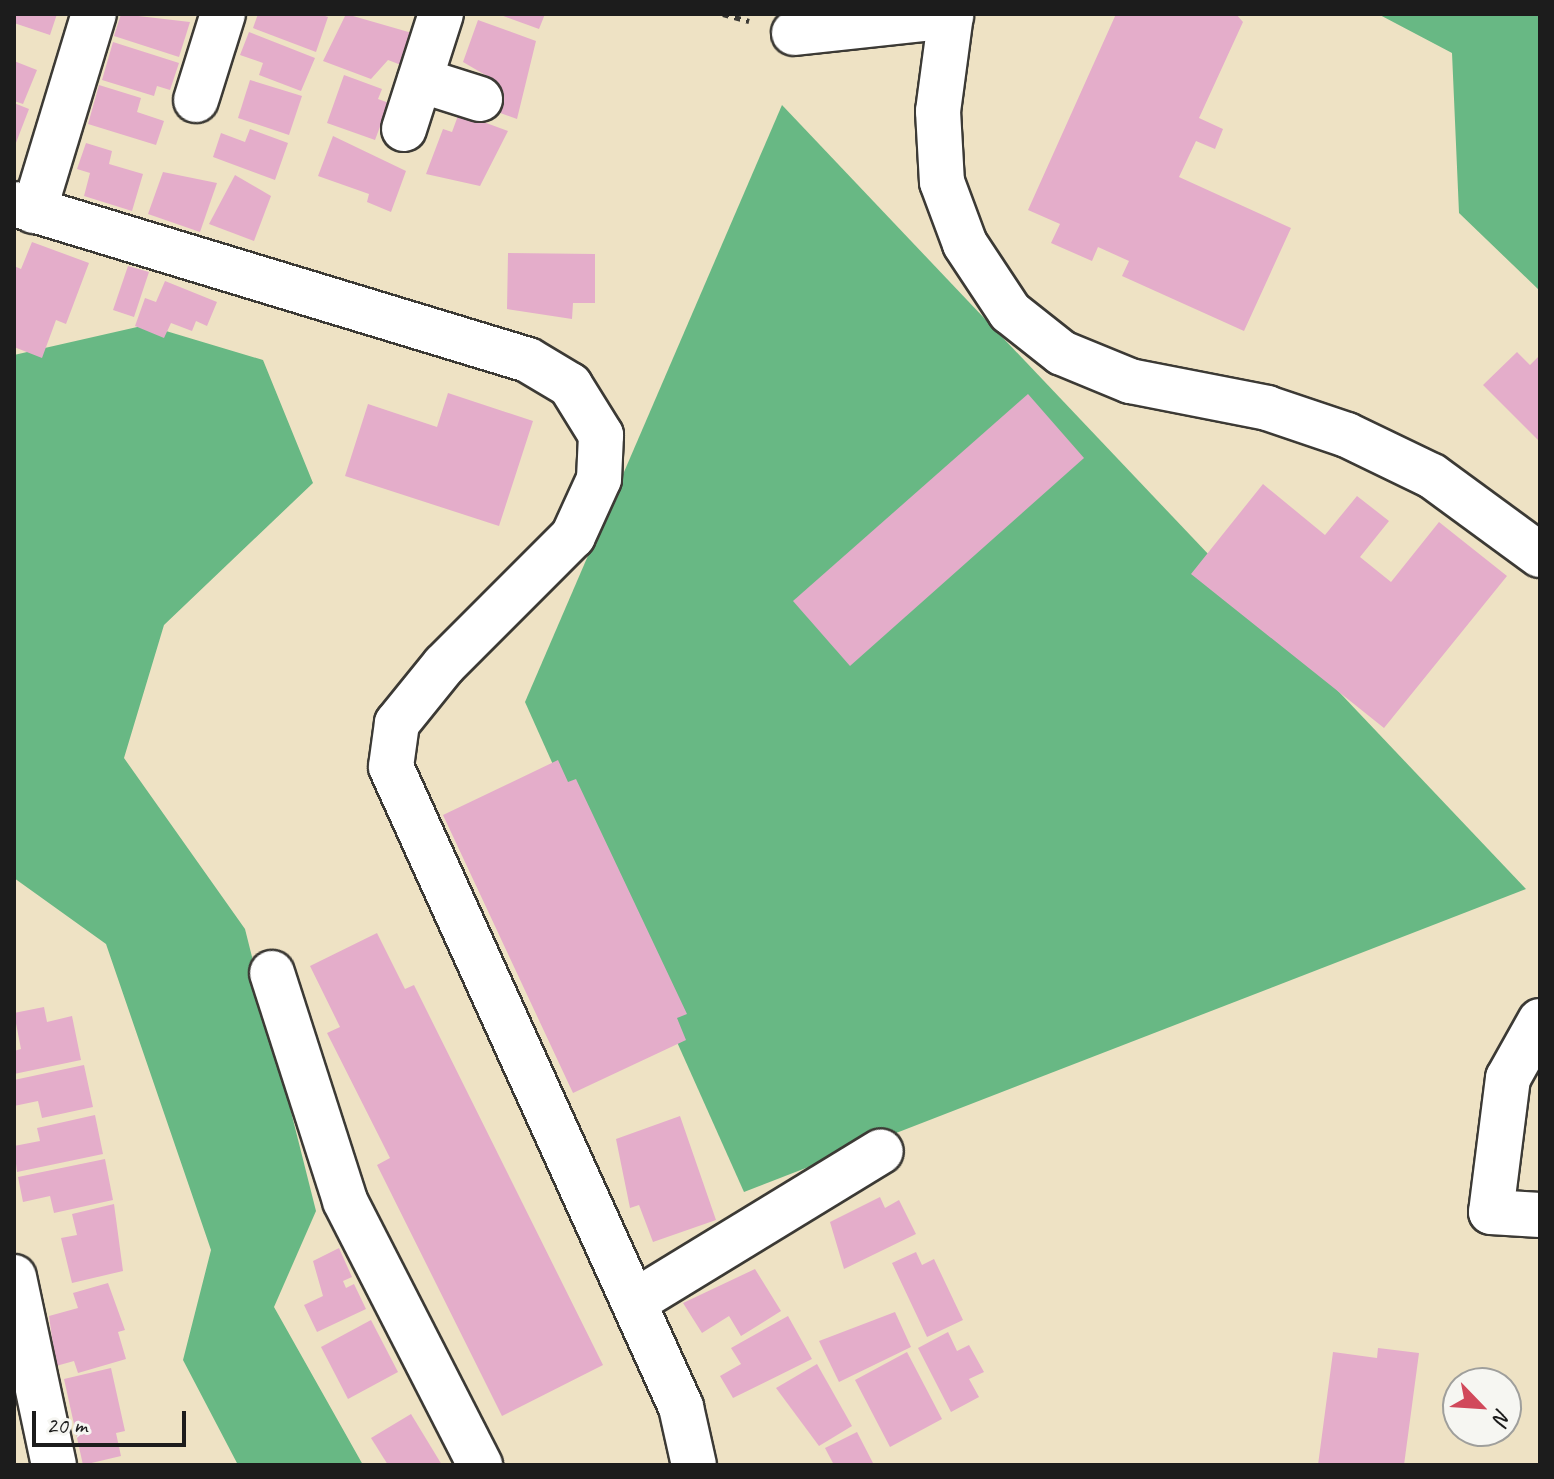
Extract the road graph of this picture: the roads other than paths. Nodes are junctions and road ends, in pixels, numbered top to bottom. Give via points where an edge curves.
1 (94, 14) edge
2 (223, 14) edge
3 (441, 14) edge
4 (951, 15) edge
5 (794, 33) dead end
6 (420, 80) junction
7 (480, 99) dead end
8 (196, 100) dead end
9 (404, 129) dead end
10 (24, 207) edge
11 (1540, 555) edge
12 (272, 973) dead end
13 (1540, 1021) edge
14 (881, 1151) dead end
15 (1540, 1215) edge
16 (14, 1277) edge
17 (634, 1302) junction
18 (54, 1465) edge
19 (480, 1465) edge
20 (694, 1465) edge

1 - 10 street
2 - 8 street
3 - 6 street
4 - 5 street
4 - 11 street via 938,111 942,182 965,244 1010,312 1062,353 1130,381 1267,408 1347,435 1432,476
6 - 7 street
6 - 9 street
10 - 17 street via 528,360 570,385 601,435 599,479 573,536 444,665 397,723 391,767
12 - 19 street via 345,1201
13 - 15 street via 1508,1078 1491,1212
14 - 17 street
16 - 18 street
17 - 20 street via 681,1407

